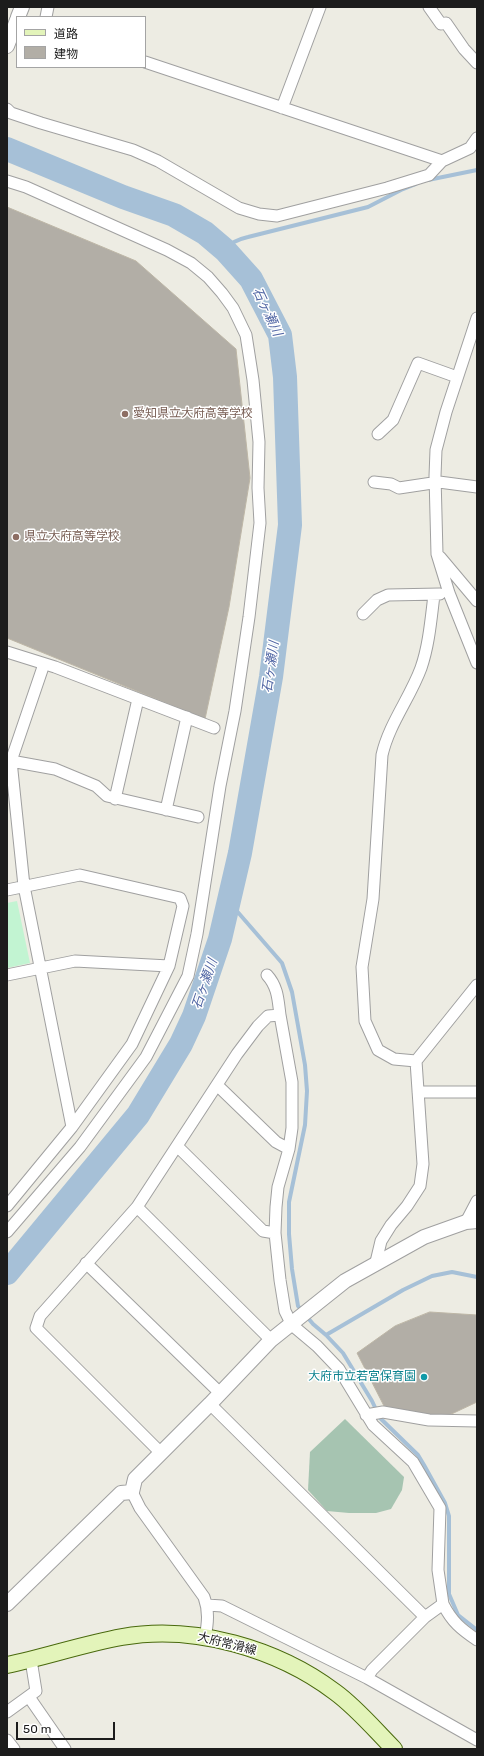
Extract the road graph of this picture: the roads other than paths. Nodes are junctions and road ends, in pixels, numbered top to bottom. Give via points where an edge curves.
1 (320, 7) edge
2 (429, 7) edge
3 (16, 23) edge
4 (7, 46) edge
5 (146, 62) edge
6 (477, 63) edge
7 (282, 108) junction
8 (7, 109) edge
9 (477, 138) edge
10 (442, 161) junction
11 (7, 181) edge
12 (477, 318) edge
13 (457, 377) junction
14 (378, 434) dead end
15 (374, 482) dead end
16 (435, 483) junction
17 (477, 487) edge
18 (437, 554) junction
19 (449, 593) junction
20 (434, 595) junction
21 (477, 601) edge
22 (363, 614) dead end
23 (7, 652) edge
24 (477, 663) edge
25 (44, 664) junction
26 (138, 699) junction
27 (187, 717) junction
28 (214, 728) dead end
29 (11, 761) junction
30 (115, 798) junction
31 (166, 810) junction
32 (198, 817) dead end
33 (24, 886) junction
34 (7, 890) edge
35 (169, 966) junction
36 (39, 967) junction
37 (7, 975) edge
38 (267, 976) dead end
39 (477, 986) edge
40 (280, 1015) junction
41 (416, 1061) junction
42 (217, 1085) junction
43 (418, 1092) junction
44 (477, 1092) edge
45 (72, 1127) junction
46 (177, 1146) junction
47 (288, 1149) junction
48 (477, 1200) edge
49 (7, 1206) edge
50 (136, 1207) junction
51 (471, 1221) edge
52 (7, 1232) edge
53 (275, 1233) junction
54 (376, 1262) junction
55 (86, 1263) junction
56 (295, 1322) junction
57 (271, 1340) junction
58 (220, 1393) junction
59 (210, 1404) junction
60 (366, 1415) junction
61 (477, 1421) edge
62 (161, 1453) junction
63 (132, 1492) junction
64 (7, 1604) edge
65 (443, 1604) junction
66 (207, 1605) junction
67 (425, 1617) junction
68 (205, 1637) junction
69 (477, 1640) edge
70 (31, 1660) junction
71 (7, 1665) edge
72 (367, 1678) junction
73 (28, 1697) junction
74 (7, 1712) edge
75 (7, 1740) edge
76 (477, 1740) edge
77 (392, 1748) edge
78 (14, 1749) edge
79 (65, 1749) edge

1 - 7 street
2 - 6 street via 441,24 446,23
3 - 4 street
5 - 7 street
7 - 10 street
8 - 10 street via 11,113 41,123 133,150 158,161 239,208 277,216 429,175
9 - 10 street via 470,148
11 - 52 street via 26,187 167,250 191,263 222,293 233,308 246,335 259,442 260,523 235,711 188,976 146,1057 80,1147
12 - 13 street
13 - 14 street via 418,364 394,420
13 - 16 street via 436,450
15 - 16 street via 391,484 399,488
16 - 17 street
16 - 18 street
18 - 19 street
18 - 21 street
19 - 20 street
19 - 24 street
20 - 22 street via 388,595 377,600
20 - 41 street via 421,667 386,739 382,755 373,899 362,967 365,1021 378,1050 394,1059
23 - 25 street
25 - 26 street
25 - 29 street
26 - 27 street
26 - 30 street
27 - 28 street
27 - 31 street
29 - 30 street via 55,769 96,786 107,796
29 - 33 street
30 - 31 street
31 - 32 street
33 - 34 street
33 - 35 street via 80,875 180,898 183,906
33 - 36 street
35 - 36 street via 75,961
35 - 45 street via 132,1044
36 - 37 street
36 - 45 street
38 - 40 street via 273,982 277,993
39 - 41 street
40 - 42 street via 268,1016 258,1026
40 - 47 street via 292,1082 292,1128
41 - 43 street
42 - 46 street
42 - 47 street via 276,1142
43 - 44 street
43 - 54 street via 423,1164 420,1186 381,1241
45 - 49 street
46 - 50 street
46 - 53 street via 263,1231
47 - 53 street via 278,1187
48 - 51 street
50 - 55 street
50 - 57 street
51 - 54 street via 424,1236
53 - 56 street via 285,1311
54 - 56 street via 345,1281
55 - 58 street
55 - 62 street via 40,1316 36,1328
56 - 57 street
56 - 60 street via 339,1368
57 - 58 street
58 - 59 street
59 - 62 street
59 - 67 street via 409,1604
60 - 61 street via 383,1412 429,1420
60 - 65 street via 372,1425 413,1462 440,1508 438,1570
62 - 63 street via 135,1479
63 - 64 street via 121,1493
63 - 66 street via 140,1508 196,1584
65 - 67 street
65 - 69 street via 455,1623
66 - 68 street via 208,1622
66 - 72 street via 222,1606
67 - 72 street
68 - 70 main road, 大府常滑線 via 159,1634 122,1637
68 - 77 main road, 大府常滑線 via 242,1645 291,1664 335,1692
70 - 71 main road, 大府常滑線
70 - 73 street via 36,1691
72 - 76 street
73 - 74 street
73 - 79 street
75 - 78 street

